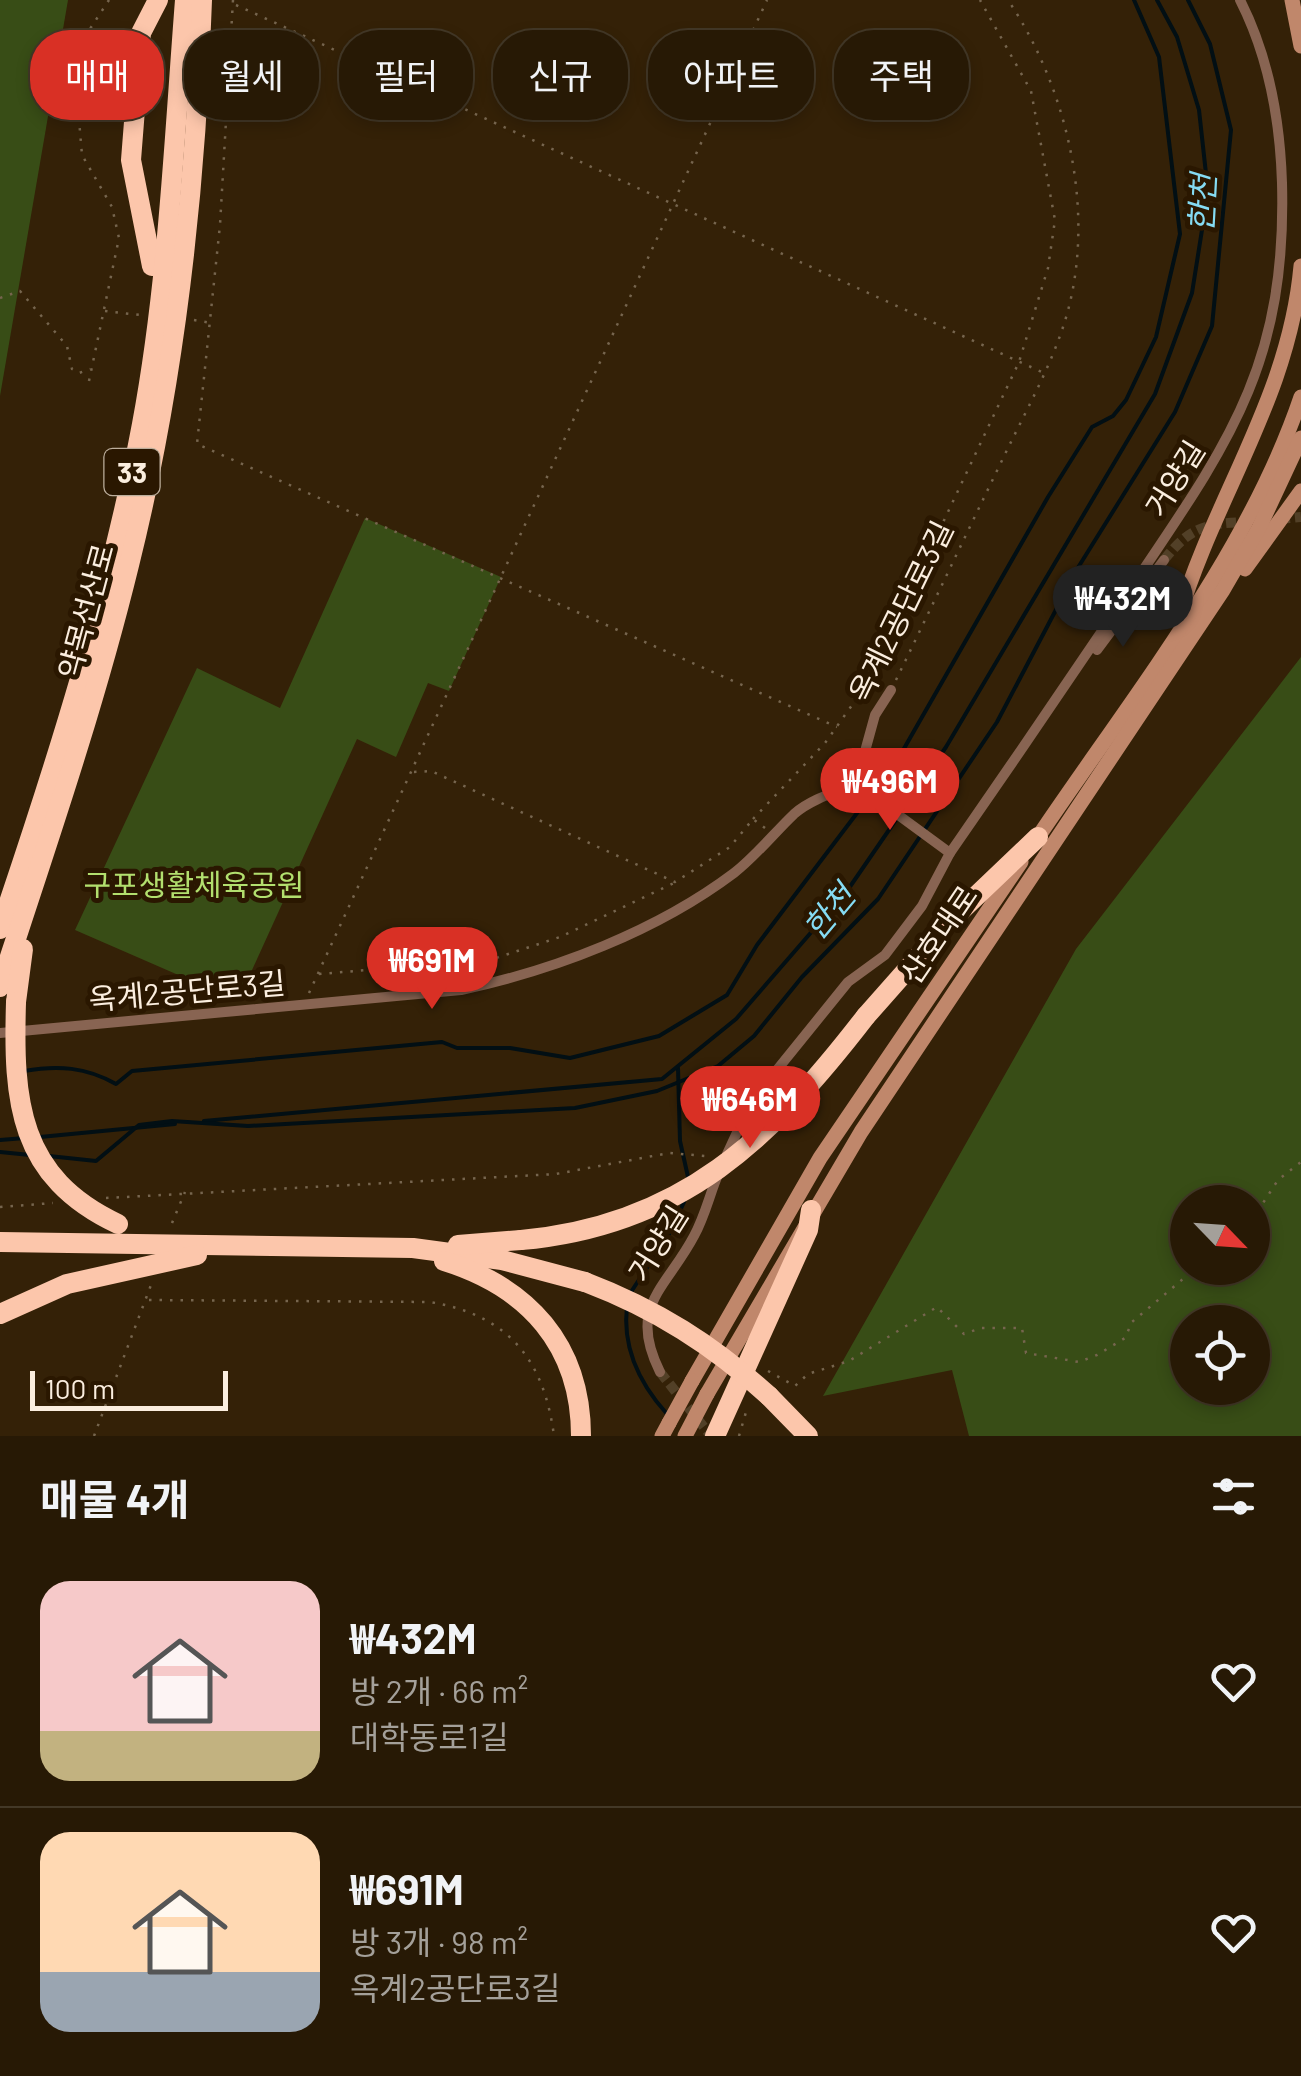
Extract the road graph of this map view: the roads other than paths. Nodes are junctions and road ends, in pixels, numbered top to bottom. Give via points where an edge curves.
1 (158, 0) edge
2 (185, 0) edge
3 (202, 0) edge
4 (1240, 0) edge
5 (1292, 0) edge
6 (1301, 46) edge
7 (1301, 266) edge
8 (1301, 398) edge
9 (1301, 438) edge
10 (130, 483) junction
11 (1301, 491) edge
12 (1164, 560) tunnel mouth
13 (1210, 610) junction
14 (1174, 635) junction
15 (891, 690) road end
16 (1048, 714) junction
17 (859, 786) junction
18 (1038, 837) junction
19 (946, 849) junction
20 (0, 929) edge
21 (8, 994) edge
22 (0, 1033) edge
23 (812, 1210) junction
24 (0, 1242) edge
25 (413, 1248) junction
26 (195, 1249) junction
27 (0, 1252) edge
28 (442, 1260) junction
29 (582, 1286) junction
30 (0, 1314) edge
31 (660, 1372) tunnel mouth
32 (753, 1397) junction
33 (666, 1429) edge
34 (581, 1436) edge
35 (684, 1436) edge
36 (715, 1436) edge
37 (796, 1436) edge
38 (808, 1436) edge

1 - 10 highway via 141,33 131,160 152,270
2 - 10 highway, 약목선산로 / 33 via 168,216
3 - 21 highway, 약목선산로 / 33 via 193,161 158,426 130,562
4 - 16 street, 거양길 via 1280,129 1278,297 1266,346 1204,483
5 - 6 street
7 - 14 street via 1282,370 1196,558
8 - 14 street, 산호대로 via 1251,510
9 - 13 street, 산호대로
10 - 20 highway, 약목선산로 / 33
11 - 13 street
12 - 16 street
13 - 23 street, 산호대로
14 - 18 street, 산호대로
15 - 17 street, 옥계2공단로3길 via 875,715
16 - 19 street, 거양길
17 - 19 street
17 - 22 street, 옥계2공단로3길 via 796,812 734,872 670,912 512,979 461,990
18 - 25 highway, bridge via 950,920 795,1106 696,1186 608,1225
18 - 33 street, 산호대로, bridge via 820,1158
19 - 31 street, 거양길 via 922,906 886,955 848,982 751,1102 711,1204 648,1304
21 - 26 highway, 약목선산로, bridge via 18,1100 48,1172 72,1197 118,1224
23 - 32 highway
23 - 35 street, 산호대로, bridge
24 - 26 highway
25 - 26 highway
25 - 29 highway via 502,1260
26 - 27 highway
26 - 28 highway
26 - 30 highway via 68,1284
28 - 29 highway
28 - 34 highway via 513,1292 551,1330 573,1374
29 - 32 highway, bridge via 682,1327 732,1362
32 - 36 highway
32 - 37 highway
32 - 38 highway

